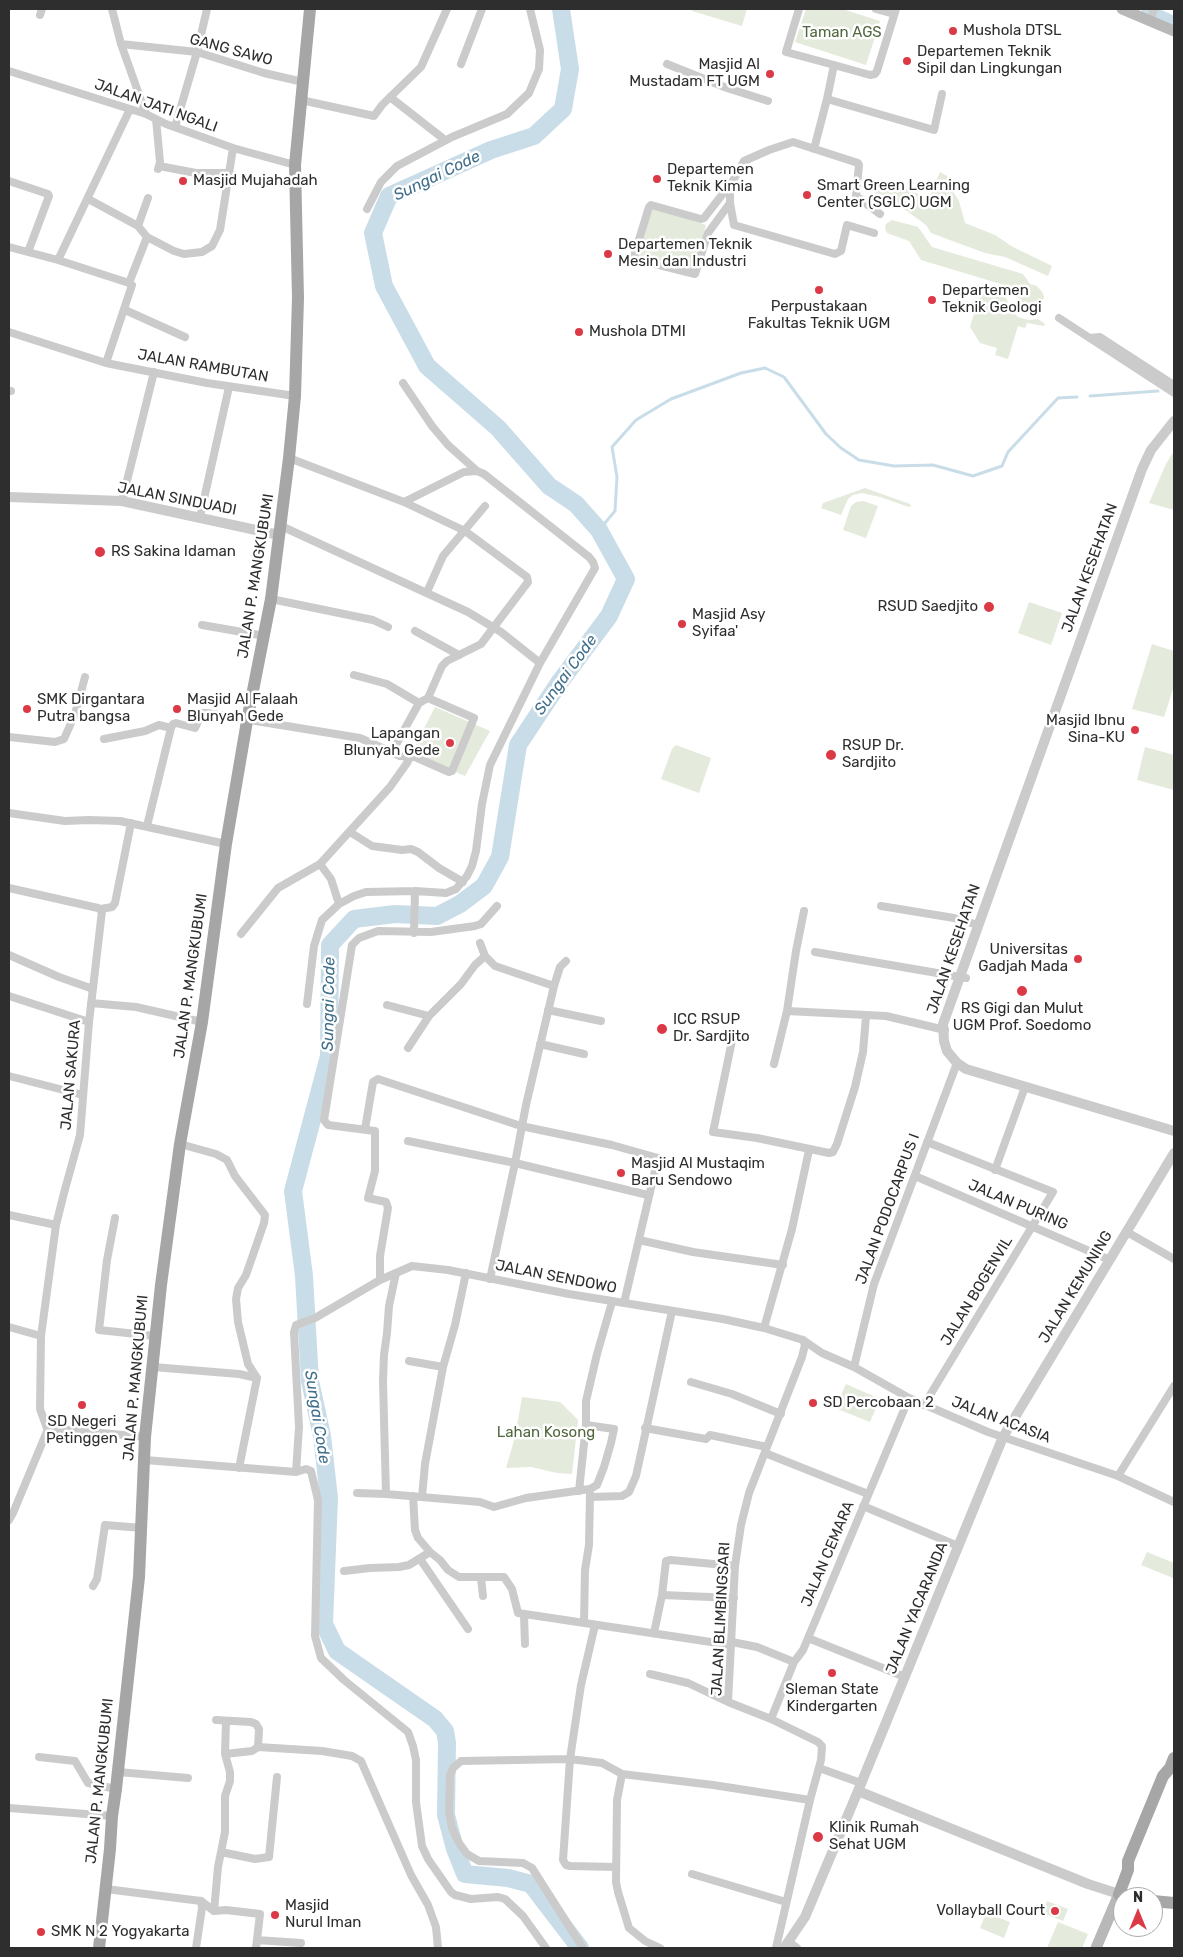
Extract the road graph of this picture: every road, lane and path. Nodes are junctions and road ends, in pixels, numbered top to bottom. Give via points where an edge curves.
1 (112, 9) edge
2 (208, 9) edge
3 (310, 9) edge
4 (447, 9) edge
5 (482, 9) edge
6 (530, 9) edge
7 (799, 9) edge
8 (876, 9) edge
9 (1122, 9) edge
10 (895, 11) edge
11 (1152, 15) edge
12 (1174, 32) edge
13 (121, 44) junction
14 (197, 52) junction
15 (461, 64) dead end
16 (667, 64) dead end
17 (834, 65) junction
18 (9, 71) edge
19 (302, 82) junction
20 (942, 94) dead end
21 (390, 97) junction
22 (827, 99) junction
23 (301, 100) junction
24 (768, 101) dead end
25 (130, 109) junction
26 (146, 114) junction
27 (156, 120) junction
28 (175, 128) junction
29 (445, 140) junction
30 (233, 148) junction
31 (814, 149) junction
32 (295, 165) junction
33 (230, 173) junction
34 (9, 181) edge
35 (730, 186) junction
36 (148, 198) dead end
37 (92, 201) dead end
38 (730, 203) junction
39 (367, 209) dead end
40 (880, 214) dead end
41 (138, 226) junction
42 (874, 233) dead end
43 (147, 236) junction
44 (9, 246) edge
45 (28, 252) junction
46 (58, 260) junction
47 (129, 283) junction
48 (125, 310) junction
49 (1059, 318) dead end
50 (9, 332) edge
51 (186, 337) dead end
52 (106, 362) junction
53 (154, 372) junction
54 (403, 382) dead end
55 (229, 387) junction
56 (1173, 390) edge
57 (296, 396) junction
58 (1174, 421) edge
59 (1174, 432) edge
60 (289, 458) junction
61 (477, 471) junction
62 (9, 497) edge
63 (122, 501) junction
64 (404, 502) junction
65 (485, 506) dead end
66 (200, 517) junction
67 (280, 530) junction
68 (465, 531) junction
69 (1111, 562) junction
70 (427, 592) junction
71 (271, 598) junction
72 (202, 625) dead end
73 (388, 627) dead end
74 (494, 628) junction
75 (415, 631) dead end
76 (265, 636) junction
77 (460, 655) junction
78 (540, 663) junction
79 (354, 675) dead end
80 (85, 677) dead end
81 (428, 698) junction
82 (420, 703) junction
83 (247, 721) junction
84 (171, 728) junction
85 (9, 737) edge
86 (104, 739) dead end
87 (392, 752) junction
88 (410, 757) junction
89 (9, 813) edge
90 (131, 823) junction
91 (146, 826) junction
92 (350, 832) junction
93 (226, 844) junction
94 (320, 864) junction
95 (1000, 874) junction
96 (463, 882) junction
97 (9, 888) edge
98 (415, 894) junction
99 (339, 904) junction
100 (497, 906) dead end
101 (881, 906) dead end
102 (101, 909) junction
103 (804, 911) dead end
104 (978, 926) junction
105 (414, 930) junction
106 (241, 934) dead end
107 (480, 943) dead end
108 (815, 952) dead end
109 (9, 955) edge
110 (485, 956) junction
111 (970, 956) junction
112 (566, 961) dead end
113 (963, 978) junction
114 (554, 986) junction
115 (93, 989) junction
116 (9, 996) edge
117 (91, 1003) junction
118 (307, 1004) dead end
119 (387, 1005) dead end
120 (548, 1010) junction
121 (787, 1011) junction
122 (429, 1016) junction
123 (866, 1016) junction
124 (89, 1022) junction
125 (202, 1022) junction
126 (601, 1022) dead end
127 (944, 1030) junction
128 (733, 1036) dead end
129 (540, 1044) junction
130 (408, 1048) dead end
131 (584, 1054) dead end
132 (957, 1063) junction
133 (774, 1064) dead end
134 (9, 1076) edge
135 (1026, 1087) junction
136 (79, 1094) dead end
137 (522, 1126) junction
138 (365, 1129) junction
139 (1174, 1133) edge
140 (408, 1141) dead end
141 (927, 1142) junction
142 (180, 1144) junction
143 (809, 1150) junction
144 (1174, 1153) edge
145 (516, 1163) junction
146 (995, 1170) junction
147 (915, 1176) junction
148 (648, 1194) junction
149 (9, 1215) edge
150 (114, 1218) dead end
151 (56, 1225) junction
152 (1033, 1226) junction
153 (1127, 1232) junction
154 (638, 1240) junction
155 (1174, 1259) edge
156 (1110, 1260) junction
157 (782, 1265) junction
158 (396, 1273) junction
159 (466, 1273) junction
160 (490, 1279) junction
161 (380, 1280) junction
162 (612, 1302) junction
163 (624, 1303) junction
164 (672, 1311) junction
165 (9, 1327) edge
166 (764, 1328) junction
167 (41, 1336) junction
168 (156, 1336) junction
169 (803, 1340) junction
170 (822, 1352) junction
171 (802, 1357) junction
172 (409, 1361) dead end
173 (442, 1366) junction
174 (854, 1367) junction
175 (153, 1368) junction
176 (258, 1378) junction
177 (691, 1382) dead end
178 (1174, 1386) edge
179 (909, 1398) junction
180 (924, 1405) junction
181 (781, 1414) junction
182 (586, 1425) junction
183 (645, 1428) junction
184 (48, 1429) junction
185 (145, 1437) junction
186 (1003, 1437) junction
187 (766, 1450) junction
188 (144, 1460) junction
189 (239, 1468) junction
190 (296, 1472) junction
191 (1118, 1476) junction
192 (579, 1491) junction
193 (357, 1493) dead end
194 (590, 1493) junction
195 (386, 1494) junction
196 (868, 1494) junction
197 (413, 1496) junction
198 (422, 1497) junction
199 (1174, 1502) edge
200 (863, 1506) junction
201 (9, 1520) edge
202 (142, 1528) junction
203 (958, 1546) junction
204 (430, 1552) junction
205 (420, 1559) junction
206 (735, 1566) junction
207 (344, 1571) dead end
208 (481, 1578) junction
209 (93, 1586) dead end
210 (662, 1595) junction
211 (482, 1596) dead end
212 (734, 1598) junction
213 (524, 1615) junction
214 (584, 1624) junction
215 (595, 1625) junction
216 (468, 1629) dead end
217 (654, 1633) junction
218 (808, 1638) junction
219 (525, 1644) dead end
220 (732, 1644) junction
221 (794, 1662) junction
222 (650, 1674) dead end
223 (905, 1677) junction
224 (728, 1702) junction
225 (771, 1719) junction
226 (216, 1720) dead end
227 (226, 1721) junction
228 (258, 1747) junction
229 (225, 1754) junction
230 (39, 1757) dead end
231 (570, 1759) junction
232 (1172, 1763) edge
233 (819, 1768) junction
234 (118, 1772) junction
235 (622, 1774) junction
236 (277, 1777) dead end
237 (188, 1778) dead end
238 (860, 1787) junction
239 (116, 1789) junction
240 (810, 1800) junction
241 (9, 1808) edge
242 (112, 1816) junction
243 (221, 1852) junction
244 (616, 1867) junction
245 (692, 1874) dead end
246 (1122, 1887) edge
247 (106, 1888) junction
248 (1113, 1892) edge
249 (201, 1901) junction
250 (786, 1902) junction
251 (1113, 1908) edge
252 (214, 1911) junction
253 (301, 1942) dead end
254 (256, 1944) edge
255 (578, 1946) edge
256 (790, 1946) edge
257 (99, 1948) edge
258 (196, 1948) edge
259 (438, 1948) edge
260 (546, 1948) edge
261 (660, 1948) edge
262 (776, 1948) edge
263 (1096, 1948) edge

1 - 13 street
2 - 14 street
3 - 19 main road, JALAN P. MANGKUBUMI
4 - 21 street via 420,67
5 - 15 street
6 - 29 street via 540,50 538,69 529,92 507,114
7 - 17 street via 786,52
8 - 10 street
9 - 11 main road
10 - 17 street via 874,74
11 - 12 main road
13 - 14 street, GANG SAWO
13 - 26 street
14 - 19 street, GANG SAWO
14 - 28 street
16 - 24 street
17 - 22 street
18 - 25 street, JALAN JATI NGALI
19 - 23 main road, JALAN P. MANGKUBUMI
20 - 22 street via 934,130
21 - 23 street via 374,116
21 - 29 street
22 - 31 street
23 - 32 main road, JALAN P. MANGKUBUMI
25 - 26 street, JALAN JATI NGALI
25 - 46 street
26 - 27 street, JALAN JATI NGALI
27 - 28 street, JALAN JATI NGALI
27 - 33 street via 159,167 196,173
28 - 30 street, JALAN JATI NGALI
29 - 39 street via 397,166 381,182
30 - 32 street, JALAN JATI NGALI
30 - 33 street
31 - 35 street via 790,142 744,161
31 - 40 street via 858,163 856,196
32 - 57 main road, JALAN P. MANGKUBUMI
33 - 43 street via 220,230 207,250 184,254
34 - 45 street via 49,196
35 - 38 street
35 - 38 street via 701,219 651,205 635,259 695,274 708,233
36 - 41 street
37 - 41 street
38 - 42 street via 734,225 835,254 841,252 847,225
41 - 43 street
43 - 47 street
44 - 45 street
45 - 46 street
46 - 47 street
47 - 48 street via 133,287
48 - 51 street
48 - 52 street
49 - 56 street
50 - 52 street, JALAN RAMBUTAN
52 - 53 street, JALAN RAMBUTAN
53 - 55 street, JALAN RAMBUTAN
53 - 63 street
54 - 61 street via 432,426
55 - 57 street, JALAN RAMBUTAN
55 - 66 street
57 - 60 main road, JALAN P. MANGKUBUMI
58 - 69 street, JALAN KESEHATAN via 1145,462
59 - 69 street, JALAN KESEHATAN via 1148,470
60 - 64 street
60 - 67 main road, JALAN P. MANGKUBUMI
61 - 64 street via 464,472
61 - 78 street via 589,556 595,568
62 - 63 street, JALAN SINDUADI
63 - 66 street, JALAN SINDUADI
64 - 68 street
65 - 68 street
66 - 67 street, JALAN SINDUADI
67 - 70 street
67 - 71 main road, JALAN P. MANGKUBUMI
68 - 70 street via 443,556
68 - 74 street via 528,582
69 - 95 street, JALAN KESEHATAN
70 - 74 street
71 - 73 street via 373,620
71 - 76 main road, JALAN P. MANGKUBUMI
72 - 76 street
74 - 77 street via 481,644
74 - 78 street
75 - 77 street
76 - 83 main road, JALAN P. MANGKUBUMI
77 - 81 street via 447,660 442,666
78 - 96 street via 490,765 476,851
79 - 82 street via 387,684
80 - 85 street via 64,739 55,742
81 - 82 street
81 - 88 street via 474,718 452,771
82 - 87 street
83 - 84 street via 202,713 195,728 176,724
83 - 87 street via 360,738
83 - 93 main road, JALAN P. MANGKUBUMI
84 - 86 street via 159,725
84 - 91 street
87 - 88 street
88 - 92 street via 390,787
89 - 90 street via 65,821
90 - 91 street
90 - 102 street via 115,903
91 - 93 street
92 - 94 street
92 - 96 street via 372,846 411,849
93 - 125 main road, JALAN P. MANGKUBUMI
94 - 99 street via 331,879
94 - 106 street via 278,888
95 - 104 street, JALAN KESEHATAN
95 - 111 street, JALAN KESEHATAN
96 - 98 street via 446,893
97 - 102 street
98 - 99 street via 366,892
98 - 105 street
99 - 118 street via 322,920 314,946
100 - 105 street via 476,926 446,931
101 - 104 street via 954,918
102 - 115 street, JALAN SAKURA
103 - 121 street
104 - 111 street, JALAN KESEHATAN
105 - 138 street via 366,935 355,942 350,956 324,1120 328,1125
107 - 110 street
108 - 113 street
109 - 115 street
110 - 114 street via 495,966
110 - 122 street
111 - 113 street, JALAN KESEHATAN
112 - 114 street via 560,966
113 - 127 street, JALAN KESEHATAN via 943,1024
114 - 120 street
115 - 117 street, JALAN SAKURA
116 - 124 street
117 - 124 street, JALAN SAKURA
117 - 125 street via 136,1007
119 - 122 street
120 - 126 street
120 - 129 street
121 - 123 street
121 - 133 street
122 - 130 street
123 - 127 street via 886,1016
123 - 143 street via 861,1061 836,1149 830,1153
124 - 151 street, JALAN SAKURA via 80,1135
125 - 142 main road, JALAN P. MANGKUBUMI
127 - 132 street via 945,1046
128 - 143 street via 713,1132
129 - 131 street
129 - 137 street
132 - 135 street via 966,1069
132 - 141 street, JALAN PODOCARPUS I
134 - 136 street
135 - 139 street
135 - 146 street
137 - 138 street via 378,1079 373,1082
137 - 145 street
137 - 148 street via 658,1158
138 - 161 street via 375,1131 374,1171 368,1198 386,1202 388,1208 380,1256
140 - 145 street
141 - 146 street
141 - 147 street, JALAN PODOCARPUS I
142 - 168 main road, JALAN P. MANGKUBUMI
142 - 176 street via 227,1160 235,1176 265,1214 236,1299 248,1364
143 - 157 street
144 - 153 street, JALAN KEMUNING
145 - 148 street
145 - 160 street
146 - 152 street, JALAN BOGENVIL via 1053,1192
147 - 152 street, JALAN PURING
147 - 174 street, JALAN PODOCARPUS I via 874,1284
148 - 154 street
149 - 151 street
150 - 168 street via 100,1330
151 - 167 street, JALAN SAKURA
152 - 156 street, JALAN PURING
152 - 180 street, JALAN BOGENVIL
153 - 155 street
153 - 156 street, JALAN KEMUNING
154 - 157 street
154 - 163 street
156 - 186 street, JALAN KEMUNING
157 - 166 street
158 - 159 street, JALAN SENDOWO via 412,1266
158 - 161 street, JALAN SENDOWO
158 - 195 street via 384,1355
159 - 160 street, JALAN SENDOWO
159 - 173 street
160 - 162 street, JALAN SENDOWO
161 - 190 street, JALAN SENDOWO via 315,1318 296,1325 299,1427
162 - 163 street, JALAN SENDOWO
162 - 182 street via 586,1401
163 - 164 street, JALAN SENDOWO
164 - 166 street, JALAN SENDOWO
164 - 183 street
165 - 167 street
166 - 169 street, JALAN SENDOWO
167 - 184 street, JALAN SAKURA via 40,1408
168 - 175 main road, JALAN P. MANGKUBUMI
169 - 170 street, JALAN SENDOWO
169 - 171 street, JALAN BLIMBINGSARI
170 - 171 street
170 - 174 street, JALAN ACASIA
171 - 181 street, JALAN BLIMBINGSARI
172 - 173 street
173 - 198 street
174 - 179 street, JALAN ACASIA
175 - 176 street
175 - 185 main road, JALAN P. MANGKUBUMI
176 - 189 street
177 - 181 street
178 - 191 street
179 - 180 street, JALAN ACASIA
179 - 196 street, JALAN CEMARA
180 - 186 street, JALAN ACASIA
181 - 187 street, JALAN BLIMBINGSARI
182 - 192 street
182 - 194 street via 614,1428 604,1467
183 - 187 street via 706,1439 710,1435 720,1436
183 - 194 street via 636,1476 629,1492 622,1496
184 - 185 street
184 - 201 street
185 - 188 main road, JALAN P. MANGKUBUMI
186 - 191 street, JALAN ACASIA
186 - 203 street, JALAN YACARANDA
187 - 196 street
187 - 206 street, JALAN BLIMBINGSARI via 746,1506
188 - 189 street
188 - 202 main road, JALAN P. MANGKUBUMI
189 - 190 street
190 - 260 street via 306,1469 312,1472 318,1500 315,1636 321,1658 408,1732 412,1739 422,1846 451,1892 471,1899 505,1899
191 - 199 street, JALAN ACASIA
192 - 194 street
192 - 198 street via 526,1498 494,1507 480,1502
193 - 195 street
194 - 214 street
195 - 197 street
196 - 200 street, JALAN CEMARA
197 - 198 street
197 - 204 street via 415,1530
200 - 203 street
200 - 218 street, JALAN CEMARA
202 - 209 street via 105,1525 97,1579
202 - 234 main road, JALAN P. MANGKUBUMI
203 - 223 street, JALAN YACARANDA
204 - 205 street
204 - 208 street via 459,1577
205 - 207 street via 399,1567
205 - 216 street
206 - 210 street via 667,1561
206 - 212 street, JALAN BLIMBINGSARI
208 - 211 street
208 - 213 street via 504,1577 512,1589 518,1613
210 - 212 street
210 - 217 street
212 - 220 street, JALAN BLIMBINGSARI
213 - 214 street
213 - 219 street
214 - 215 street
215 - 217 street
215 - 231 street via 581,1685
217 - 220 street
218 - 221 street, JALAN CEMARA
218 - 223 street
220 - 221 street via 758,1647
220 - 224 street, JALAN BLIMBINGSARI
221 - 225 street, JALAN CEMARA
222 - 224 street via 688,1683
223 - 238 street, JALAN YACARANDA
224 - 225 street, JALAN BLIMBINGSARI
225 - 233 street, JALAN BLIMBINGSARI via 818,1742 822,1751
226 - 227 street
227 - 228 street via 256,1724
227 - 229 street
228 - 229 street via 252,1751
228 - 259 street via 322,1751 352,1756 361,1761 411,1875 428,1905 436,1927
229 - 243 street via 230,1781 225,1796 225,1832
230 - 239 street via 75,1761 88,1782
231 - 235 street via 602,1762
231 - 244 street via 564,1863 570,1866
231 - 255 street via 460,1761 450,1775 449,1812 452,1828 467,1854 479,1861 523,1863 532,1868
232 - 246 main road via 1170,1778 1136,1862 1128,1870
233 - 238 street
233 - 240 street, JALAN BLIMBINGSARI
234 - 237 street
234 - 239 main road, JALAN P. MANGKUBUMI
235 - 240 street via 713,1784
235 - 244 street
236 - 243 street via 269,1857 255,1859
238 - 248 street
238 - 256 street, JALAN YACARANDA
239 - 242 main road, JALAN P. MANGKUBUMI
240 - 250 street, JALAN BLIMBINGSARI
241 - 242 street
242 - 247 main road, JALAN P. MANGKUBUMI
243 - 252 street
244 - 261 street via 616,1882 629,1928
245 - 250 street
247 - 249 street
247 - 257 main road, JALAN P. MANGKUBUMI
249 - 252 street
249 - 258 street
250 - 262 street, JALAN BLIMBINGSARI
251 - 263 main road
252 - 254 street via 260,1914
253 - 254 street

